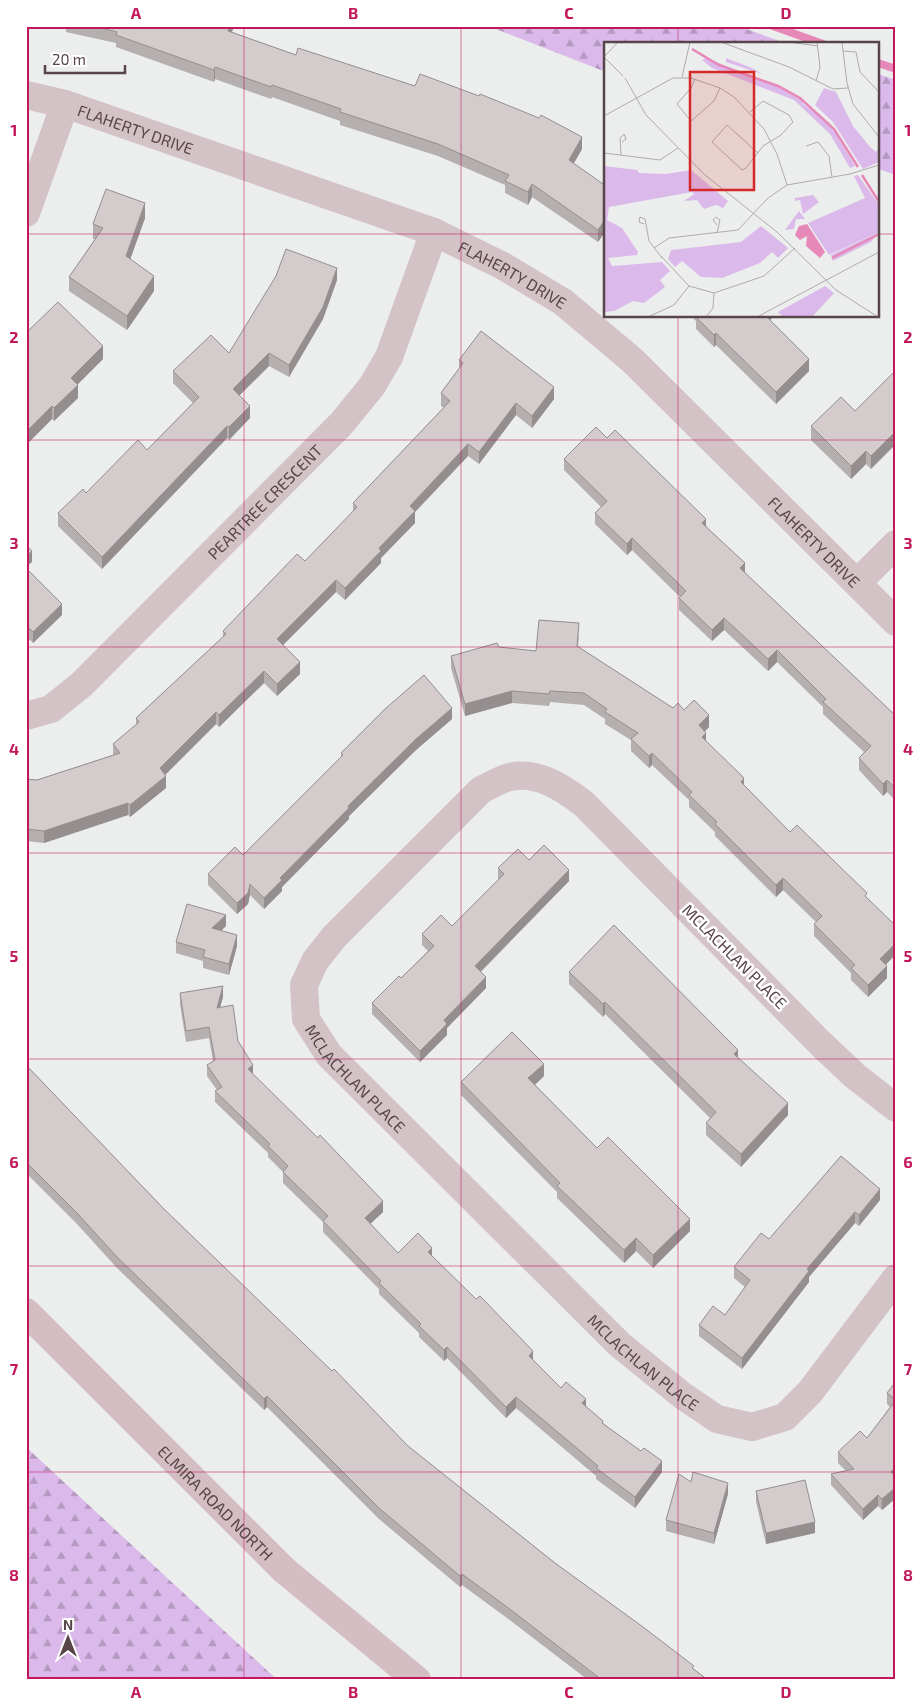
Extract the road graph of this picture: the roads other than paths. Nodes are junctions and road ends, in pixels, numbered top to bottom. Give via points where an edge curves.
1 (26, 96) edge
2 (65, 104) junction
3 (26, 214) edge
4 (434, 232) junction
5 (896, 544) edge
6 (858, 582) junction
7 (896, 622) edge
8 (26, 716) edge
9 (896, 1108) edge
10 (896, 1278) edge
11 (26, 1312) edge
12 (417, 1680) edge

1 - 2 street, FLAHERTY DRIVE
2 - 3 street
2 - 4 street, FLAHERTY DRIVE
4 - 6 street, FLAHERTY DRIVE via 504,266 563,302 632,360
4 - 8 street, PEARTREE CRESCENT via 389,357 372,386 342,424 82,684 51,709
5 - 6 street
6 - 7 street, FLAHERTY DRIVE
9 - 10 street, MCLACHLAN PLACE via 855,1076 820,1042 584,804 560,785 532,776 507,778 481,790 334,937 315,961 304,985 306,1019 329,1055 619,1344 717,1419 752,1427 785,1417 810,1392
11 - 12 main road, ELMIRA ROAD NORTH via 284,1570

